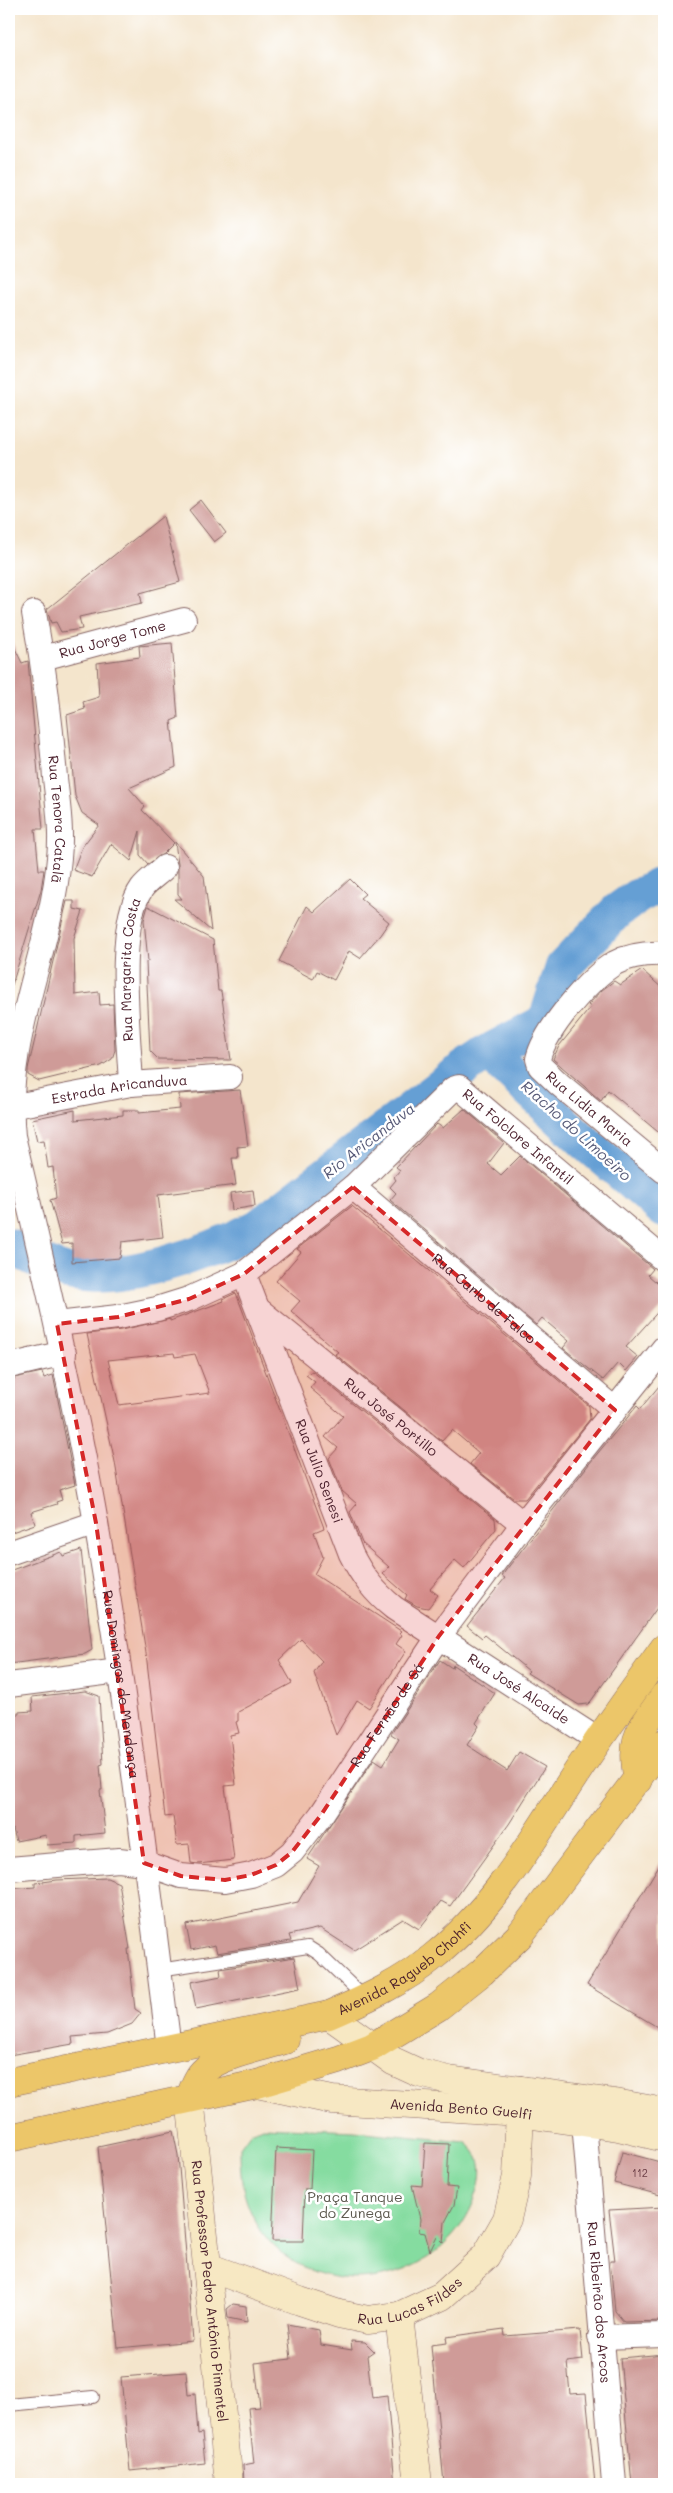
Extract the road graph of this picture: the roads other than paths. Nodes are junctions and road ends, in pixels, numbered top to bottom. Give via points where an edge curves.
1 (34, 613) dead end
2 (184, 620) dead end
3 (42, 658) junction
4 (165, 867) dead end
5 (664, 954) edge
6 (230, 1077) dead end
7 (131, 1084) junction
8 (10, 1106) edge
9 (15, 1160) edge
10 (664, 1171) edge
11 (353, 1187) junction
12 (664, 1260) edge
13 (244, 1274) junction
14 (258, 1309) junction
15 (58, 1324) junction
16 (664, 1348) edge
17 (64, 1353) junction
18 (9, 1366) edge
19 (615, 1410) junction
20 (96, 1523) junction
21 (523, 1524) junction
22 (9, 1553) edge
23 (439, 1636) junction
24 (664, 1648) edge
25 (119, 1671) junction
26 (9, 1686) edge
27 (664, 1696) edge
28 (598, 1740) junction
29 (664, 1743) edge
30 (638, 1780) junction
31 (144, 1863) junction
32 (9, 1869) edge
33 (159, 1970) junction
34 (366, 1999) junction
35 (324, 2016) junction
36 (372, 2047) junction
37 (169, 2048) junction
38 (9, 2082) edge
39 (257, 2084) junction
40 (190, 2097) junction
41 (514, 2105) junction
42 (664, 2112) edge
43 (584, 2122) junction
44 (9, 2138) edge
45 (664, 2138) edge
46 (208, 2267) junction
47 (399, 2316) junction
48 (664, 2335) edge
49 (600, 2337) junction
50 (93, 2397) dead end
51 (9, 2404) edge
52 (228, 2484) edge
53 (418, 2484) edge
54 (614, 2484) edge

1 - 3 street, Rua Tenora Catalã
2 - 3 street, Rua Jorge Tome
3 - 8 street, Rua Tenora Catalã via 60,857 17,1051
4 - 7 street, Rua Margarita Costa via 142,888 132,908 127,934
5 - 10 street, Rua Lidia Maria via 646,953 614,964 566,1010 550,1032 538,1059 540,1066 559,1084
6 - 7 street, Estrada Aricanduva
7 - 8 street, Estrada Aricanduva
8 - 9 street, Rua Tenora Catalã
9 - 15 street, Rua Domingos de Mendonça
11 - 12 street, Rua Folclore Infantil via 453,1089 461,1088
11 - 13 street, Rua Folclore Infantil
11 - 19 street, Rua Carlo de Falco
13 - 14 street, Rua Julio Senesi
13 - 15 street via 189,1299 157,1309
14 - 21 street, Rua José Portillo
14 - 23 street, Rua Julio Senesi via 351,1554 362,1575 376,1594
15 - 17 street, Rua Domingos de Mendonça
16 - 19 street, Rua Fernão de Sá
17 - 18 street
17 - 20 street, Rua Domingos de Mendonça
19 - 21 street, Rua Fernão de Sá
20 - 22 street
20 - 25 street, Rua Domingos de Mendonça
21 - 23 street, Rua Fernão de Sá
23 - 28 street, Rua José Alcaide
23 - 31 street, Rua Fernão de Sá via 321,1815 292,1852 276,1865 251,1875 225,1880 181,1876
24 - 28 main road, Avenida Ragueb Chohfi
25 - 26 street
25 - 31 street, Rua Domingos de Mendonça
27 - 30 main road via 635,1739 634,1760
28 - 34 main road, Avenida Ragueb Chohfi via 502,1886 434,1956
29 - 30 main road
30 - 36 main road via 519,1936 482,1972 438,2007
31 - 32 street, Rua Fernão de Sá via 119,1860
31 - 33 street, Rua Domingos de Mendonça
33 - 34 lane via 308,1947
33 - 37 street, Rua Domingos de Mendonça
34 - 35 main road, Avenida Ragueb Chohfi
35 - 36 street, Avenida Bento Guelfi
35 - 37 main road, Avenida Ragueb Chohfi
35 - 40 main road via 294,2038 211,2065 197,2080
36 - 39 main road
36 - 41 street, Avenida Bento Guelfi via 419,2074 449,2080
37 - 38 main road, Avenida Ragueb Chohfi
39 - 40 main road
39 - 41 street, Avenida Bento Guelfi via 332,2100
40 - 44 main road
40 - 46 street, Rua Professor Pedro Antônio Pimentel
41 - 42 street, Avenida Bento Guelfi via 614,2103
41 - 43 street, Avenida Bento Guelfi
41 - 47 street, Rua Lucas Fildes via 518,2140 517,2176 507,2219 486,2256 442,2296
43 - 45 street, Avenida Bento Guelfi
43 - 49 street, Rua Ribeirão dos Arcos
46 - 47 street, Rua Lucas Fildes via 339,2314 368,2320
46 - 52 street, Rua Professor Pedro Antônio Pimentel
47 - 53 street
48 - 49 street
49 - 54 street, Rua Ribeirão dos Arcos
50 - 51 lane

